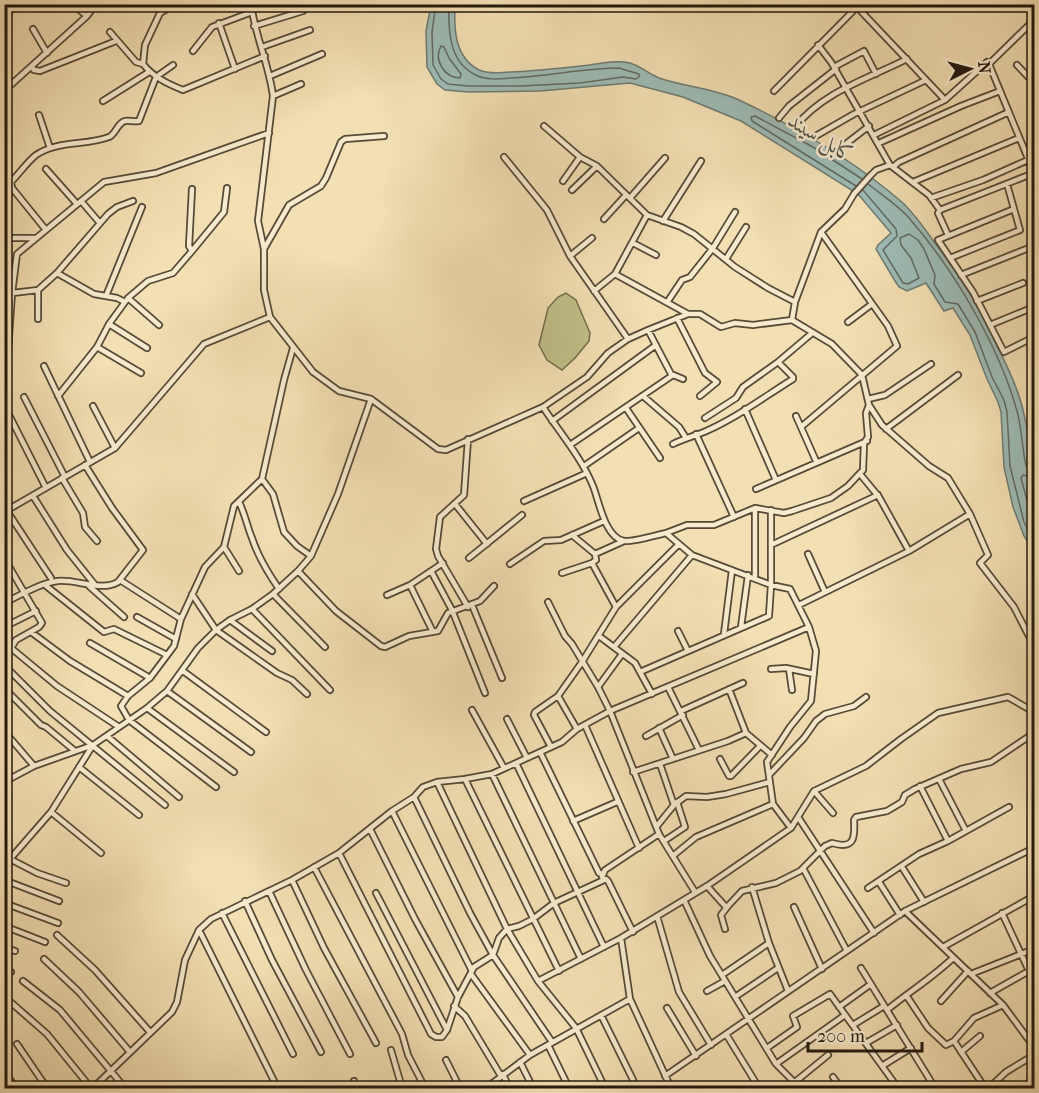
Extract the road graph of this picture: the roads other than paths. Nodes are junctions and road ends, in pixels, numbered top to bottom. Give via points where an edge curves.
1 (16, 4) edge
2 (72, 4) edge
3 (96, 4) edge
4 (176, 4) edge
5 (251, 4) edge
6 (858, 6) edge
7 (303, 11) dead end
8 (252, 12) junction
9 (6, 16) edge
10 (87, 16) junction
11 (1035, 20) edge
12 (219, 23) junction
13 (254, 27) junction
14 (33, 29) dead end
15 (310, 30) dead end
16 (110, 32) dead end
17 (116, 41) junction
18 (818, 45) junction
19 (262, 47) junction
20 (193, 51) dead end
21 (47, 53) junction
22 (322, 54) dead end
23 (265, 57) junction
24 (907, 59) junction
25 (143, 64) junction
26 (173, 64) dead end
27 (989, 64) junction
28 (1017, 64) dead end
29 (32, 67) junction
30 (835, 68) junction
31 (235, 69) junction
32 (149, 72) junction
33 (876, 74) junction
34 (270, 75) junction
35 (156, 77) junction
36 (926, 80) junction
37 (1035, 83) edge
38 (301, 84) dead end
39 (846, 87) junction
40 (6, 90) edge
41 (774, 91) dead end
42 (1000, 91) junction
43 (273, 96) junction
44 (945, 100) junction
45 (102, 101) dead end
46 (4, 109) edge
47 (860, 111) junction
48 (1009, 112) junction
49 (39, 116) dead end
50 (779, 118) dead end
51 (544, 126) dead end
52 (869, 126) junction
53 (795, 128) dead end
54 (269, 133) junction
55 (874, 135) junction
56 (384, 136) dead end
57 (814, 137) dead end
58 (1019, 138) junction
59 (879, 143) junction
60 (50, 148) junction
61 (838, 150) dead end
62 (504, 157) dead end
63 (580, 157) junction
64 (665, 158) dead end
65 (1028, 160) junction
66 (701, 161) dead end
67 (597, 166) junction
68 (891, 166) junction
69 (46, 169) dead end
70 (1034, 173) edge
71 (563, 180) dead end
72 (913, 182) junction
73 (1007, 184) junction
74 (227, 188) dead end
75 (192, 189) dead end
76 (572, 190) dead end
77 (628, 196) junction
78 (931, 198) junction
79 (134, 201) dead end
80 (79, 202) junction
81 (142, 207) dead end
82 (1014, 209) junction
83 (940, 210) junction
84 (735, 212) dead end
85 (647, 215) junction
86 (604, 219) dead end
87 (663, 221) junction
88 (99, 222) junction
89 (746, 227) dead end
90 (46, 230) junction
91 (821, 232) junction
92 (948, 235) junction
93 (4, 238) edge
94 (36, 238) junction
95 (592, 238) dead end
96 (633, 243) junction
97 (713, 248) junction
98 (1034, 248) edge
99 (264, 249) junction
100 (192, 252) junction
101 (656, 255) dead end
102 (570, 256) junction
103 (950, 258) junction
104 (726, 259) junction
105 (57, 273) junction
106 (615, 274) junction
107 (961, 275) junction
108 (4, 280) edge
109 (14, 280) junction
110 (1023, 283) dead end
111 (38, 290) junction
112 (594, 291) junction
113 (4, 294) edge
114 (12, 294) junction
115 (105, 296) junction
116 (127, 300) junction
117 (978, 301) junction
118 (668, 302) junction
119 (795, 302) junction
120 (872, 304) junction
121 (1035, 307) edge
122 (688, 314) junction
123 (270, 317) junction
124 (677, 318) junction
125 (38, 319) dead end
126 (7, 320) edge
127 (792, 320) junction
128 (848, 322) dead end
129 (109, 324) junction
130 (990, 325) junction
131 (159, 326) dead end
132 (648, 330) junction
133 (812, 334) junction
134 (1035, 337) edge
135 (628, 339) junction
136 (656, 345) junction
137 (97, 347) junction
138 (147, 348) dead end
139 (294, 348) junction
140 (4, 353) edge
141 (778, 362) junction
142 (931, 364) dead end
143 (44, 366) dead end
144 (141, 373) dead end
145 (673, 375) junction
146 (862, 375) junction
147 (958, 375) dead end
148 (683, 379) dead end
149 (58, 396) junction
150 (643, 396) junction
151 (700, 396) dead end
152 (24, 397) dead end
153 (371, 399) junction
154 (868, 399) junction
155 (4, 405) edge
156 (869, 405) junction
157 (93, 406) dead end
158 (543, 407) junction
159 (626, 408) junction
160 (745, 409) junction
161 (796, 416) dead end
162 (705, 418) dead end
163 (552, 421) junction
164 (801, 427) junction
165 (639, 428) junction
166 (886, 429) junction
167 (696, 434) junction
168 (686, 438) junction
169 (468, 440) junction
170 (867, 441) junction
171 (673, 444) dead end
172 (570, 445) junction
173 (115, 448) junction
174 (660, 458) dead end
175 (816, 461) junction
176 (88, 463) junction
177 (584, 466) junction
178 (587, 473) junction
179 (861, 474) junction
180 (63, 477) junction
181 (262, 479) junction
182 (776, 480) junction
183 (46, 488) junction
184 (756, 489) dead end
185 (878, 495) junction
186 (33, 496) junction
187 (4, 500) edge
188 (524, 501) dead end
189 (239, 502) junction
190 (455, 504) junction
191 (755, 508) junction
192 (771, 510) junction
193 (7, 511) edge
194 (970, 514) junction
195 (522, 515) dead end
196 (734, 517) junction
197 (604, 521) junction
198 (666, 533) junction
199 (572, 535) junction
200 (97, 541) dead end
201 (624, 541) junction
202 (487, 544) junction
203 (678, 545) junction
204 (771, 545) junction
205 (224, 547) junction
206 (909, 551) junction
207 (595, 554) junction
208 (808, 554) dead end
209 (692, 555) junction
210 (311, 556) junction
211 (4, 558) edge
212 (469, 558) dead end
213 (443, 562) junction
214 (592, 563) junction
215 (510, 564) dead end
216 (732, 570) junction
217 (239, 571) dead end
218 (298, 571) junction
219 (431, 571) junction
220 (562, 573) dead end
221 (748, 575) junction
222 (51, 578) dead end
223 (755, 578) junction
224 (120, 580) junction
225 (45, 585) junction
226 (92, 585) junction
227 (410, 585) junction
228 (771, 585) junction
229 (494, 586) dead end
230 (279, 589) junction
231 (825, 592) junction
232 (26, 593) junction
233 (192, 594) junction
234 (273, 594) junction
235 (387, 595) dead end
236 (548, 602) dead end
237 (4, 603) edge
238 (799, 605) junction
239 (470, 606) junction
240 (616, 608) junction
241 (252, 609) junction
242 (452, 610) junction
243 (36, 611) junction
244 (124, 617) dead end
245 (137, 617) dead end
246 (181, 620) junction
247 (230, 620) junction
248 (4, 627) edge
249 (741, 627) junction
250 (809, 627) junction
251 (216, 630) junction
252 (678, 630) dead end
253 (31, 632) junction
254 (433, 632) junction
255 (724, 634) junction
256 (599, 636) junction
257 (176, 639) junction
258 (90, 643) dead end
259 (1035, 645) edge
260 (325, 647) dead end
261 (614, 647) junction
262 (10, 648) junction
263 (272, 651) dead end
264 (688, 651) junction
265 (622, 654) junction
266 (167, 655) junction
267 (4, 660) edge
268 (582, 662) junction
269 (4, 665) edge
270 (771, 669) dead end
271 (789, 669) junction
272 (183, 671) junction
273 (640, 672) junction
274 (813, 674) junction
275 (150, 678) junction
276 (502, 678) dead end
277 (743, 683) dead end
278 (598, 687) junction
279 (668, 687) junction
280 (4, 688) edge
281 (729, 689) junction
282 (330, 690) dead end
283 (792, 690) dead end
284 (167, 691) junction
285 (485, 693) dead end
286 (308, 694) dead end
287 (652, 694) junction
288 (128, 696) junction
289 (558, 696) junction
290 (866, 697) dead end
291 (147, 708) junction
292 (472, 710) dead end
293 (610, 711) junction
294 (682, 713) junction
295 (1035, 717) edge
296 (129, 720) junction
297 (507, 720) dead end
298 (585, 725) junction
299 (119, 727) junction
300 (659, 728) junction
301 (577, 729) junction
302 (4, 731) edge
303 (266, 732) dead end
304 (746, 733) junction
305 (1035, 733) edge
306 (106, 736) junction
307 (645, 736) dead end
308 (93, 745) junction
309 (760, 746) junction
310 (551, 747) junction
311 (699, 750) junction
312 (75, 752) junction
313 (251, 752) dead end
314 (540, 752) junction
315 (772, 755) junction
316 (527, 758) junction
317 (673, 759) junction
318 (720, 759) dead end
319 (516, 763) junction
320 (660, 764) junction
321 (34, 766) junction
322 (79, 767) junction
323 (504, 768) junction
324 (4, 770) edge
325 (234, 772) dead end
326 (633, 772) junction
327 (492, 774) junction
328 (769, 775) junction
329 (11, 777) junction
330 (465, 779) junction
331 (939, 779) junction
332 (4, 782) edge
333 (437, 782) junction
334 (770, 783) junction
335 (920, 786) junction
336 (216, 787) dead end
337 (814, 791) junction
338 (179, 796) dead end
339 (414, 797) junction
340 (617, 802) junction
341 (675, 803) junction
342 (773, 804) junction
343 (165, 805) dead end
344 (1009, 807) dead end
345 (392, 810) junction
346 (51, 812) junction
347 (834, 813) dead end
348 (139, 815) dead end
349 (798, 817) junction
350 (573, 821) junction
351 (657, 826) junction
352 (791, 828) junction
353 (370, 829) junction
354 (966, 831) junction
355 (660, 834) junction
356 (664, 841) junction
357 (948, 841) junction
358 (639, 848) junction
359 (1035, 848) edge
360 (821, 852) junction
361 (100, 853) dead end
362 (339, 853) junction
363 (674, 855) junction
364 (10, 859) junction
365 (4, 866) edge
366 (314, 867) junction
367 (902, 867) junction
368 (803, 868) junction
369 (602, 877) junction
370 (4, 880) edge
371 (292, 880) junction
372 (879, 882) junction
373 (66, 884) dead end
374 (707, 886) junction
375 (752, 887) junction
376 (868, 888) dead end
377 (269, 891) junction
378 (578, 891) junction
379 (695, 892) junction
380 (376, 893) dead end
381 (1035, 896) edge
382 (684, 900) junction
383 (58, 901) dead end
384 (245, 902) junction
385 (924, 902) junction
386 (4, 903) edge
387 (554, 903) junction
388 (728, 906) junction
389 (794, 906) dead end
390 (905, 911) junction
391 (1002, 913) junction
392 (222, 914) junction
393 (900, 915) junction
394 (657, 916) junction
395 (533, 919) junction
396 (58, 923) dead end
397 (4, 926) edge
398 (507, 929) junction
399 (725, 929) dead end
400 (200, 930) junction
401 (633, 932) junction
402 (874, 933) junction
403 (57, 935) dead end
404 (621, 938) junction
405 (45, 942) dead end
406 (769, 943) junction
407 (4, 947) edge
408 (604, 947) junction
409 (943, 947) junction
410 (1035, 949) edge
411 (15, 951) dead end
412 (847, 951) junction
413 (1022, 954) junction
414 (494, 955) junction
415 (953, 958) junction
416 (44, 959) dead end
417 (581, 959) junction
418 (778, 968) junction
419 (861, 968) dead end
420 (822, 969) junction
421 (4, 970) edge
422 (11, 972) dead end
423 (472, 972) junction
424 (559, 972) junction
425 (970, 973) junction
426 (722, 975) junction
427 (23, 981) dead end
428 (538, 981) junction
429 (725, 981) junction
430 (871, 984) junction
431 (707, 991) dead end
432 (788, 991) junction
433 (990, 993) junction
434 (906, 995) junction
435 (458, 997) junction
436 (735, 997) junction
437 (7, 999) dead end
438 (630, 999) junction
439 (941, 1002) dead end
440 (1003, 1005) junction
441 (454, 1006) junction
442 (839, 1007) junction
443 (667, 1008) dead end
444 (886, 1008) junction
445 (601, 1015) junction
446 (845, 1015) junction
447 (749, 1019) junction
448 (853, 1025) junction
449 (897, 1025) junction
450 (576, 1028) junction
451 (447, 1030) junction
452 (150, 1032) junction
453 (726, 1034) junction
454 (980, 1036) dead end
455 (954, 1041) junction
456 (376, 1043) dead end
457 (550, 1043) junction
458 (866, 1043) junction
459 (17, 1044) dead end
460 (711, 1045) junction
461 (1035, 1047) edge
462 (767, 1048) junction
463 (910, 1048) junction
464 (391, 1050) dead end
465 (130, 1052) junction
466 (321, 1052) dead end
467 (962, 1052) junction
468 (350, 1053) dead end
469 (293, 1054) dead end
470 (530, 1055) junction
471 (828, 1055) dead end
472 (1035, 1055) edge
473 (696, 1056) junction
474 (446, 1060) dead end
475 (520, 1062) junction
476 (777, 1064) junction
477 (882, 1066) junction
478 (4, 1071) edge
479 (110, 1071) junction
480 (502, 1075) junction
481 (665, 1076) junction
482 (1034, 1076) edge
483 (833, 1077) dead end
484 (354, 1081) dead end
485 (795, 1082) junction
486 (16, 1089) edge
487 (47, 1089) edge
488 (92, 1089) edge
489 (125, 1089) edge
490 (275, 1089) edge
491 (355, 1089) edge
492 (402, 1089) edge
493 (425, 1089) edge
494 (460, 1089) edge
495 (486, 1089) edge
496 (509, 1089) edge
497 (533, 1089) edge
498 (569, 1089) edge
499 (605, 1089) edge
500 (637, 1089) edge
501 (671, 1089) edge
502 (759, 1089) edge
503 (800, 1089) edge
504 (841, 1089) edge
505 (898, 1089) edge
506 (935, 1089) edge
507 (987, 1089) edge
508 (1026, 1089) edge

1 - 9 street
2 - 10 street
3 - 10 street
4 - 25 street via 160,13 144,45
5 - 8 street
6 - 18 street
6 - 24 street
7 - 13 street
8 - 12 street
8 - 13 street
10 - 21 street
11 - 27 street
12 - 20 street
12 - 31 street
13 - 19 street
14 - 21 street
15 - 19 street
16 - 17 street
17 - 25 street via 136,62
17 - 29 street via 40,71
18 - 30 street
18 - 41 street
19 - 23 street
21 - 29 street
22 - 34 street
23 - 31 street
23 - 34 street
24 - 33 street
24 - 36 street
25 - 32 street
26 - 35 street
27 - 42 street
27 - 44 street
28 - 37 street
29 - 40 street
30 - 33 street via 864,51
30 - 39 street
30 - 50 street
31 - 35 street via 183,90
32 - 35 street
32 - 45 street
33 - 39 street
34 - 43 street
35 - 60 street via 139,121 126,120 112,135 89,143
36 - 44 street
36 - 47 street
38 - 43 street
39 - 47 street
39 - 53 street via 818,104
40 - 46 street
42 - 48 street
42 - 59 street
43 - 54 street
44 - 55 street
47 - 52 street
47 - 57 street
48 - 58 street
48 - 68 street
49 - 60 street
51 - 63 street
52 - 55 street
52 - 61 street
54 - 80 street via 156,173 104,182
54 - 99 street via 258,221
55 - 59 street
56 - 99 street via 341,142 321,186 289,205
58 - 65 street
58 - 72 street
59 - 68 street
60 - 90 street via 35,155 10,185
62 - 102 street via 546,210
63 - 67 street
63 - 71 street
64 - 77 street
65 - 70 street
65 - 78 street
66 - 87 street
67 - 76 street
67 - 77 street
68 - 72 street
68 - 91 street via 876,170
69 - 80 street
70 - 73 street
72 - 78 street
73 - 82 street
73 - 83 street
74 - 100 street via 224,212
75 - 100 street
77 - 85 street
77 - 86 street
78 - 83 street
79 - 88 street via 117,207
80 - 88 street
80 - 90 street
81 - 115 street
82 - 92 street
82 - 103 street via 1020,230
83 - 92 street
84 - 97 street
85 - 87 street
85 - 96 street
87 - 97 street via 681,227
88 - 105 street
89 - 104 street
90 - 94 street
91 - 119 street
91 - 120 street
92 - 103 street via 938,240
93 - 94 street
94 - 109 street via 17,254
95 - 102 street
96 - 101 street
96 - 106 street
97 - 104 street
97 - 118 street via 690,277 682,280
98 - 107 street
99 - 123 street via 264,290
100 - 116 street via 173,273 148,281
102 - 112 street
103 - 107 street
104 - 119 street
105 - 111 street
105 - 115 street
106 - 112 street
106 - 118 street
107 - 117 street
108 - 109 street
109 - 114 street
110 - 117 street
111 - 114 street
111 - 125 street
112 - 135 street
113 - 114 street
114 - 126 street
115 - 116 street
116 - 129 street
116 - 131 street
117 - 130 street
118 - 122 street
119 - 127 street
120 - 128 street
120 - 146 street via 897,346
121 - 130 street
122 - 124 street
122 - 127 street via 700,314 721,327
123 - 139 street
123 - 173 street via 204,344
124 - 132 street
124 - 151 street via 705,373 717,382
126 - 140 street via 8,351
127 - 133 street
129 - 137 street
129 - 138 street
130 - 134 street via 1004,352
132 - 135 street
132 - 136 street
133 - 141 street
133 - 146 street via 832,344
135 - 158 street via 608,353 587,376
136 - 145 street
136 - 163 street
137 - 144 street
137 - 149 street
139 - 153 street via 313,372 339,391
139 - 181 street
141 - 160 street via 793,379
141 - 162 street
142 - 154 street via 885,396
143 - 149 street
145 - 148 street
145 - 150 street
146 - 154 street
146 - 164 street
147 - 166 street
149 - 176 street
150 - 159 street
150 - 168 street
152 - 180 street
153 - 169 street via 438,449 446,450
153 - 210 street via 338,494
154 - 156 street
155 - 183 street
156 - 166 street
156 - 170 street
157 - 173 street
158 - 163 street
158 - 169 street
159 - 165 street
159 - 172 street
160 - 167 street
160 - 182 street
161 - 164 street
163 - 172 street
164 - 175 street
165 - 174 street
165 - 177 street
166 - 194 street via 948,478
167 - 168 street
167 - 196 street
168 - 171 street
169 - 190 street via 464,495
170 - 175 street
170 - 179 street
172 - 177 street
173 - 176 street
175 - 182 street
176 - 180 street
176 - 224 street via 112,508 143,550
177 - 178 street
178 - 188 street
178 - 197 street
179 - 185 street
179 - 192 street via 831,498 784,513
180 - 183 street
180 - 200 street via 83,513 85,527
181 - 189 street
181 - 210 street via 273,494 284,532
182 - 184 street
183 - 186 street
185 - 204 street
185 - 206 street
186 - 193 street
186 - 226 street
187 - 193 street
189 - 205 street via 234,506
189 - 230 street via 260,559
190 - 202 street
190 - 213 street via 439,520 436,552
191 - 192 street
191 - 196 street
191 - 223 street
192 - 204 street
193 - 222 street
194 - 206 street
194 - 259 street via 988,555 980,563 1014,607
195 - 202 street
196 - 198 street via 714,525 687,525
197 - 199 street
197 - 201 street
198 - 201 street
198 - 203 street
199 - 207 street
199 - 215 street via 544,541
201 - 207 street
202 - 212 street
203 - 209 street
203 - 240 street
204 - 228 street
205 - 217 street
205 - 233 street via 205,567
206 - 231 street
207 - 214 street
208 - 231 street
209 - 216 street
209 - 261 street
210 - 218 street
211 - 232 street
213 - 219 street
213 - 239 street
214 - 220 street
214 - 240 street
216 - 221 street
216 - 255 street
218 - 230 street
218 - 254 street via 336,611 381,646
219 - 227 street
219 - 242 street
221 - 223 street
221 - 249 street
223 - 228 street
224 - 226 street via 113,586
224 - 246 street
225 - 226 street via 72,581
225 - 232 street
225 - 266 street via 105,633 114,629
226 - 244 street
227 - 235 street
227 - 254 street
228 - 238 street via 790,589
228 - 249 street via 769,616
229 - 239 street
230 - 234 street
231 - 238 street
232 - 237 street
232 - 243 street
233 - 246 street
233 - 251 street
234 - 241 street
234 - 260 street
236 - 268 street
238 - 250 street
239 - 242 street
239 - 276 street
240 - 256 street
241 - 247 street
241 - 282 street
242 - 254 street
242 - 285 street
243 - 248 street
243 - 253 street via 42,623
245 - 257 street
246 - 257 street
247 - 251 street
247 - 263 street
249 - 255 street
250 - 274 street via 816,651
250 - 279 street
251 - 272 street
251 - 286 street
252 - 264 street
253 - 262 street
253 - 288 street
255 - 264 street
256 - 261 street
256 - 268 street
257 - 266 street
258 - 275 street
261 - 265 street
262 - 267 street
262 - 299 street via 57,686
264 - 273 street
265 - 273 street
265 - 278 street
266 - 275 street
268 - 278 street
268 - 289 street
269 - 308 street via 50,711
270 - 271 street
271 - 274 street
271 - 283 street
272 - 284 street
272 - 303 street
273 - 287 street
274 - 315 street via 811,701
275 - 288 street
277 - 281 street
278 - 293 street
279 - 287 street
279 - 294 street
280 - 312 street
281 - 294 street
281 - 304 street
284 - 291 street
284 - 313 street
287 - 293 street
288 - 296 street via 121,706
289 - 301 street
289 - 310 street via 534,715
290 - 328 street via 816,721
291 - 296 street
291 - 325 street
292 - 323 street
293 - 298 street
293 - 326 street
294 - 300 street
294 - 311 street
295 - 337 street via 1008,697 938,713 866,766
296 - 299 street
296 - 336 street
297 - 316 street
298 - 301 street
298 - 340 street
299 - 306 street
300 - 307 street
300 - 317 street
301 - 310 street
302 - 321 street
304 - 309 street
304 - 311 street
305 - 331 street via 991,762
306 - 308 street
306 - 338 street
308 - 312 street
308 - 322 street
308 - 343 street
309 - 315 street
309 - 318 street via 731,776
310 - 314 street
311 - 317 street
312 - 321 street
314 - 316 street
314 - 350 street
315 - 328 street via 767,762
316 - 319 street
317 - 320 street
319 - 323 street
319 - 378 street
320 - 326 street
320 - 341 street
321 - 329 street
322 - 346 street
322 - 348 street
323 - 327 street
324 - 329 street
326 - 351 street
327 - 330 street
327 - 387 street
328 - 334 street
329 - 332 street
330 - 333 street
330 - 395 street
331 - 335 street
331 - 354 street
333 - 339 street
333 - 398 street
334 - 341 street via 707,797 686,796
334 - 342 street
335 - 357 street
335 - 360 street via 905,795 896,807 856,817 853,841 840,846 832,843
337 - 347 street
337 - 349 street
339 - 345 street
339 - 414 street
340 - 350 street
340 - 358 street
341 - 351 street
341 - 356 street via 685,827
342 - 352 street
342 - 363 street via 696,837
344 - 354 street
345 - 353 street
345 - 423 street
346 - 361 street
346 - 364 street
349 - 352 street
349 - 360 street
350 - 369 street
351 - 355 street
352 - 374 street
353 - 362 street
353 - 435 street
354 - 357 street
355 - 356 street
355 - 358 street
356 - 363 street
357 - 367 street via 918,854
358 - 369 street via 605,870
359 - 385 street
360 - 368 street
360 - 402 street
362 - 366 street
362 - 451 street via 431,1034 442,1037
363 - 379 street
364 - 365 street
364 - 373 street
366 - 371 street
366 - 493 street via 402,1034
367 - 372 street
367 - 385 street
368 - 375 street via 776,883
368 - 412 street
369 - 378 street
369 - 401 street via 608,881
370 - 383 street
371 - 377 street
371 - 456 street
372 - 376 street
372 - 393 street
374 - 379 street
374 - 388 street
375 - 388 street via 742,891
375 - 406 street
377 - 384 street
377 - 468 street
378 - 387 street
378 - 408 street
379 - 382 street
380 - 451 street
381 - 391 street
382 - 394 street
382 - 426 street
384 - 392 street
384 - 466 street
385 - 390 street
386 - 396 street
387 - 395 street
387 - 417 street
388 - 399 street via 721,915
389 - 420 street
390 - 393 street
390 - 409 street
391 - 409 street
391 - 413 street
392 - 400 street
392 - 469 street
393 - 402 street
394 - 401 street
394 - 460 street via 679,992
395 - 398 street
395 - 424 street
397 - 405 street
398 - 414 street via 499,938
398 - 428 street
400 - 452 street via 185,960 175,1009
400 - 490 street
401 - 404 street
402 - 412 street
403 - 452 street via 95,970
404 - 408 street
404 - 438 street
406 - 418 street
406 - 426 street
407 - 411 street
408 - 417 street
409 - 415 street
410 - 413 street
412 - 420 street
413 - 425 street
413 - 433 street via 1029,972
414 - 423 street
414 - 457 street
415 - 425 street
415 - 434 street
416 - 465 street via 79,992
417 - 424 street
418 - 432 street
418 - 436 street
419 - 430 street
420 - 432 street
421 - 422 street
423 - 435 street
423 - 470 street
424 - 428 street
425 - 433 street
425 - 439 street
426 - 429 street
427 - 479 street via 60,1010
428 - 450 street
429 - 431 street
429 - 436 street
430 - 442 street
430 - 444 street
432 - 447 street
433 - 440 street
434 - 444 street
434 - 455 street via 944,1045
435 - 441 street
436 - 447 street
437 - 488 street via 47,1034
438 - 445 street
438 - 481 street
440 - 455 street via 974,1018
440 - 461 street
441 - 451 street
441 - 480 street via 465,1016
442 - 446 street
442 - 462 street via 829,994 793,1016 797,1027
443 - 473 street
444 - 448 street
444 - 449 street
445 - 450 street
445 - 500 street
446 - 448 street
446 - 476 street
447 - 453 street
447 - 462 street
448 - 458 street
449 - 458 street
449 - 463 street
450 - 457 street
450 - 499 street
452 - 465 street
453 - 460 street
453 - 502 street
454 - 467 street
455 - 467 street
457 - 470 street
457 - 498 street
458 - 477 street
459 - 487 street
460 - 473 street
462 - 476 street
463 - 477 street
463 - 506 street
464 - 492 street
465 - 479 street
467 - 507 street
470 - 475 street
471 - 485 street
472 - 507 street
473 - 481 street
474 - 494 street
475 - 480 street
475 - 497 street
476 - 485 street
477 - 505 street
478 - 486 street
479 - 488 street
479 - 489 street
480 - 495 street
480 - 496 street
481 - 501 street
482 - 508 street
483 - 504 street
484 - 491 street
485 - 503 street

